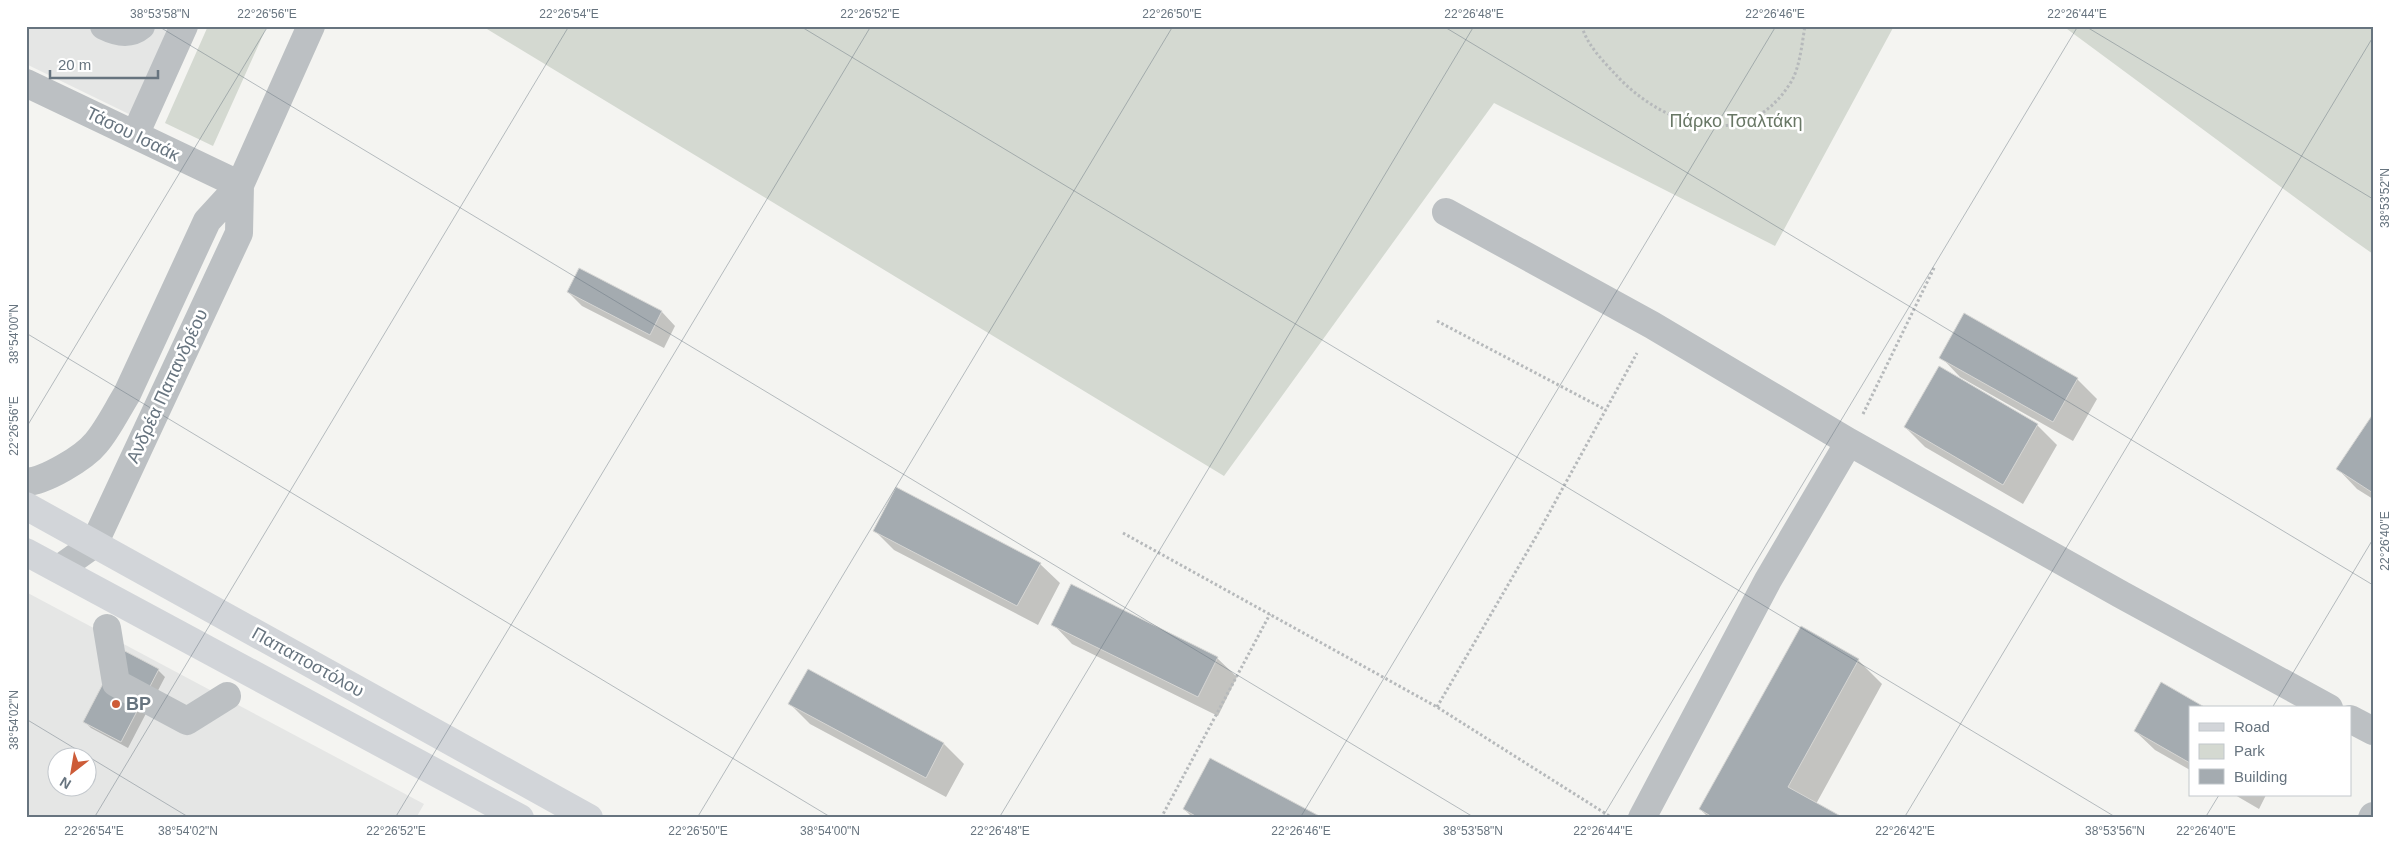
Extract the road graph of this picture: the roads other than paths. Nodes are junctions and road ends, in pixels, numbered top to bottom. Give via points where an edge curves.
1 (104, 26) edge
2 (141, 26) edge
3 (184, 26) edge
4 (310, 26) edge
5 (26, 83) edge
6 (135, 135) junction
7 (240, 185) junction
8 (1446, 212) dead end
9 (1849, 442) junction
10 (26, 482) edge
11 (26, 506) edge
12 (94, 544) junction
13 (26, 552) edge
14 (59, 569) junction
15 (107, 628) dead end
16 (227, 696) dead end
17 (2326, 706) edge
18 (2352, 720) edge
19 (2373, 731) edge
20 (514, 776) junction
21 (504, 814) edge
22 (589, 818) edge
23 (1642, 818) edge

1 - 2 street via 117,32 135,31
3 - 6 street
4 - 7 street, Ανδρέα Παπανδρέου
5 - 6 street, Τάσου Ισαάκ
6 - 7 street, Τάσου Ισαάκ
7 - 10 street, Ανδρέα Παπανδρέου via 207,221 127,394 95,445 52,476
7 - 12 street, Ανδρέα Παπανδρέου via 239,233
8 - 9 street via 1652,325
9 - 17 street
9 - 23 street via 1768,580
11 - 12 main road, Παπαποστόλου
12 - 14 street, Ανδρέα Παπανδρέου
12 - 20 main road, Παπαποστόλου
13 - 14 main road, Παπαποστόλου
14 - 21 main road, Παπαποστόλου
15 - 16 street via 116,683 187,721
18 - 19 street
20 - 21 main road
20 - 22 main road, Παπαποστόλου

